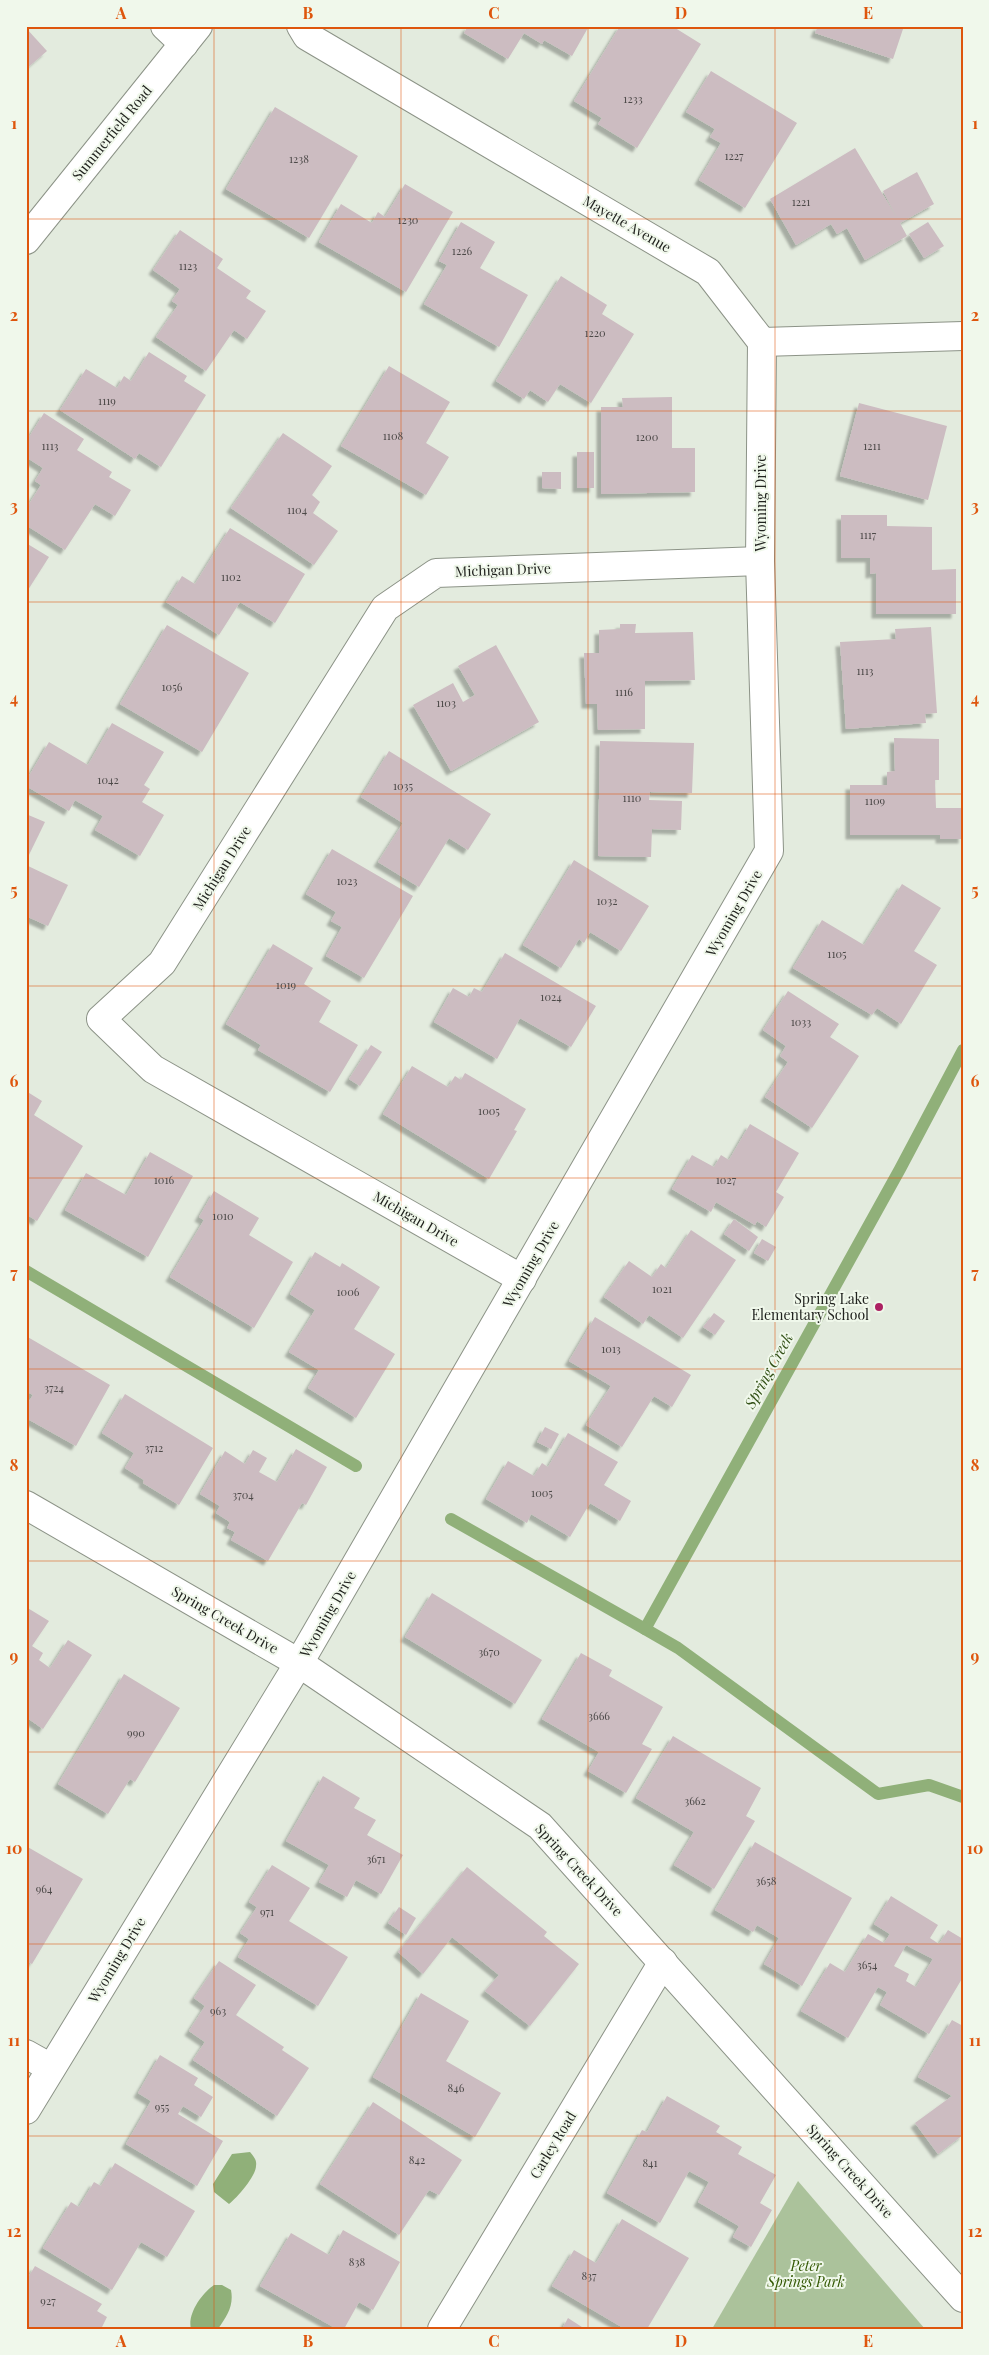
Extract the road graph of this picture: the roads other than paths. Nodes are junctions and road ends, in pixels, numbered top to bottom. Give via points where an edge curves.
1 (301, 26) edge
2 (182, 32) edge
3 (26, 240) edge
4 (963, 336) edge
5 (762, 342) junction
6 (760, 561) junction
7 (522, 1279) junction
8 (26, 1505) edge
9 (299, 1663) junction
10 (663, 1962) junction
11 (26, 2054) edge
12 (51, 2068) junction
13 (26, 2110) edge
14 (963, 2298) edge
15 (442, 2329) edge

1 - 5 street, Mayette Avenue via 307,36 708,272
2 - 3 street, Summerfield Road
4 - 5 street
5 - 6 street, Wyoming Drive
6 - 7 street, Wyoming Drive via 770,851
6 - 7 street, Michigan Drive via 436,573 385,608 162,963 101,1019 153,1069
7 - 9 street, Wyoming Drive
8 - 9 street, Spring Creek Drive
9 - 10 street, Spring Creek Drive via 540,1826
9 - 12 street, Wyoming Drive
10 - 14 street, Spring Creek Drive
10 - 15 street, Carley Road
11 - 12 street
12 - 13 street, Wyoming Drive

